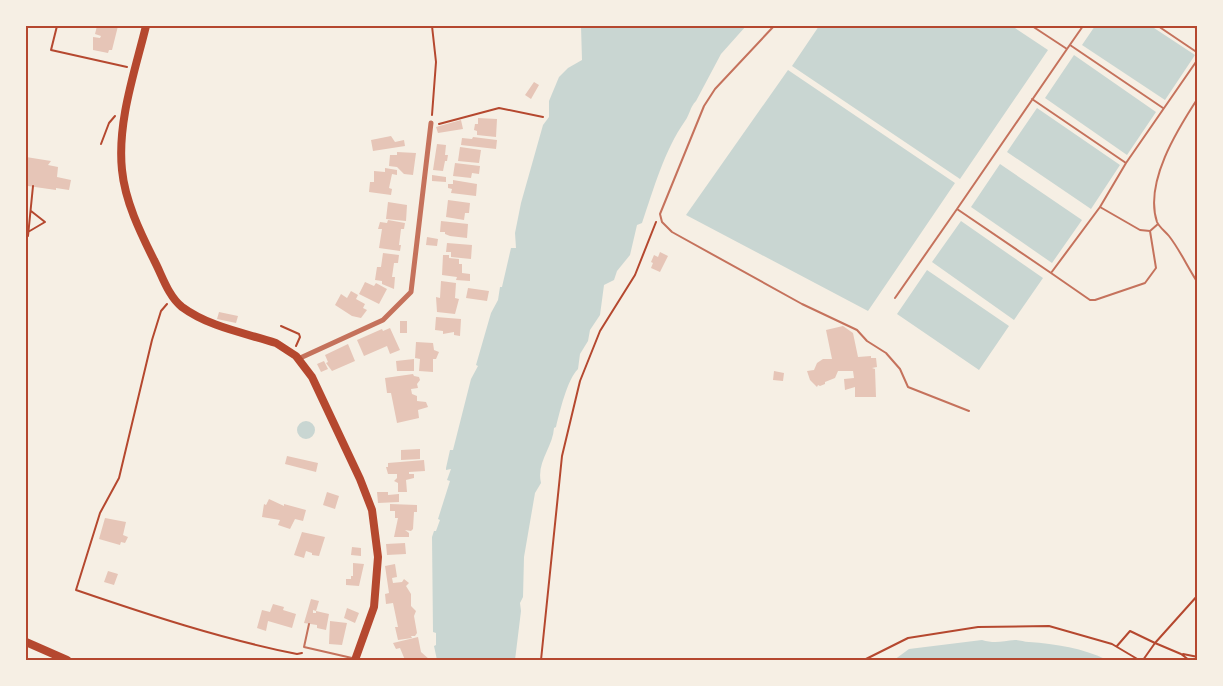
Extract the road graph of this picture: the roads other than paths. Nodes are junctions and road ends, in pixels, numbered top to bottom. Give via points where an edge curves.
1 (146, 26) edge
2 (774, 26) edge
3 (1032, 26) edge
4 (1083, 26) edge
5 (1158, 26) edge
6 (1070, 45) junction
7 (1067, 49) junction
8 (1197, 52) edge
9 (1197, 59) edge
10 (1197, 98) edge
11 (1032, 99) junction
12 (1163, 108) junction
13 (431, 125) road end
14 (1126, 163) junction
15 (1100, 207) junction
16 (957, 209) junction
17 (1158, 224) junction
18 (1150, 231) junction
19 (1051, 273) junction
20 (1197, 284) edge
21 (895, 298) dead end
22 (295, 356) junction
23 (969, 411) dead end
24 (309, 624) dead end
25 (26, 642) edge
26 (67, 660) edge
27 (355, 660) edge

1 - 22 main road via 121,155 122,171 145,242 179,304 217,325 276,343
2 - 23 lane via 704,106 660,214 662,222 672,232 857,330 886,353 900,369 908,387
3 - 7 lane
4 - 6 lane
5 - 8 lane
6 - 7 lane
6 - 12 lane
7 - 11 lane
9 - 12 lane
10 - 17 lane via 1156,177 1154,206
11 - 14 lane
11 - 16 lane
12 - 14 lane
13 - 22 street via 411,292 383,320
14 - 15 lane
15 - 18 lane via 1140,230
15 - 19 lane
16 - 19 lane
16 - 21 lane
17 - 18 lane
17 - 20 lane
18 - 19 lane via 1156,268 1146,283 1090,300
22 - 27 main road via 325,403 372,510 378,557 374,607
24 - 27 lane via 304,647
25 - 26 main road

